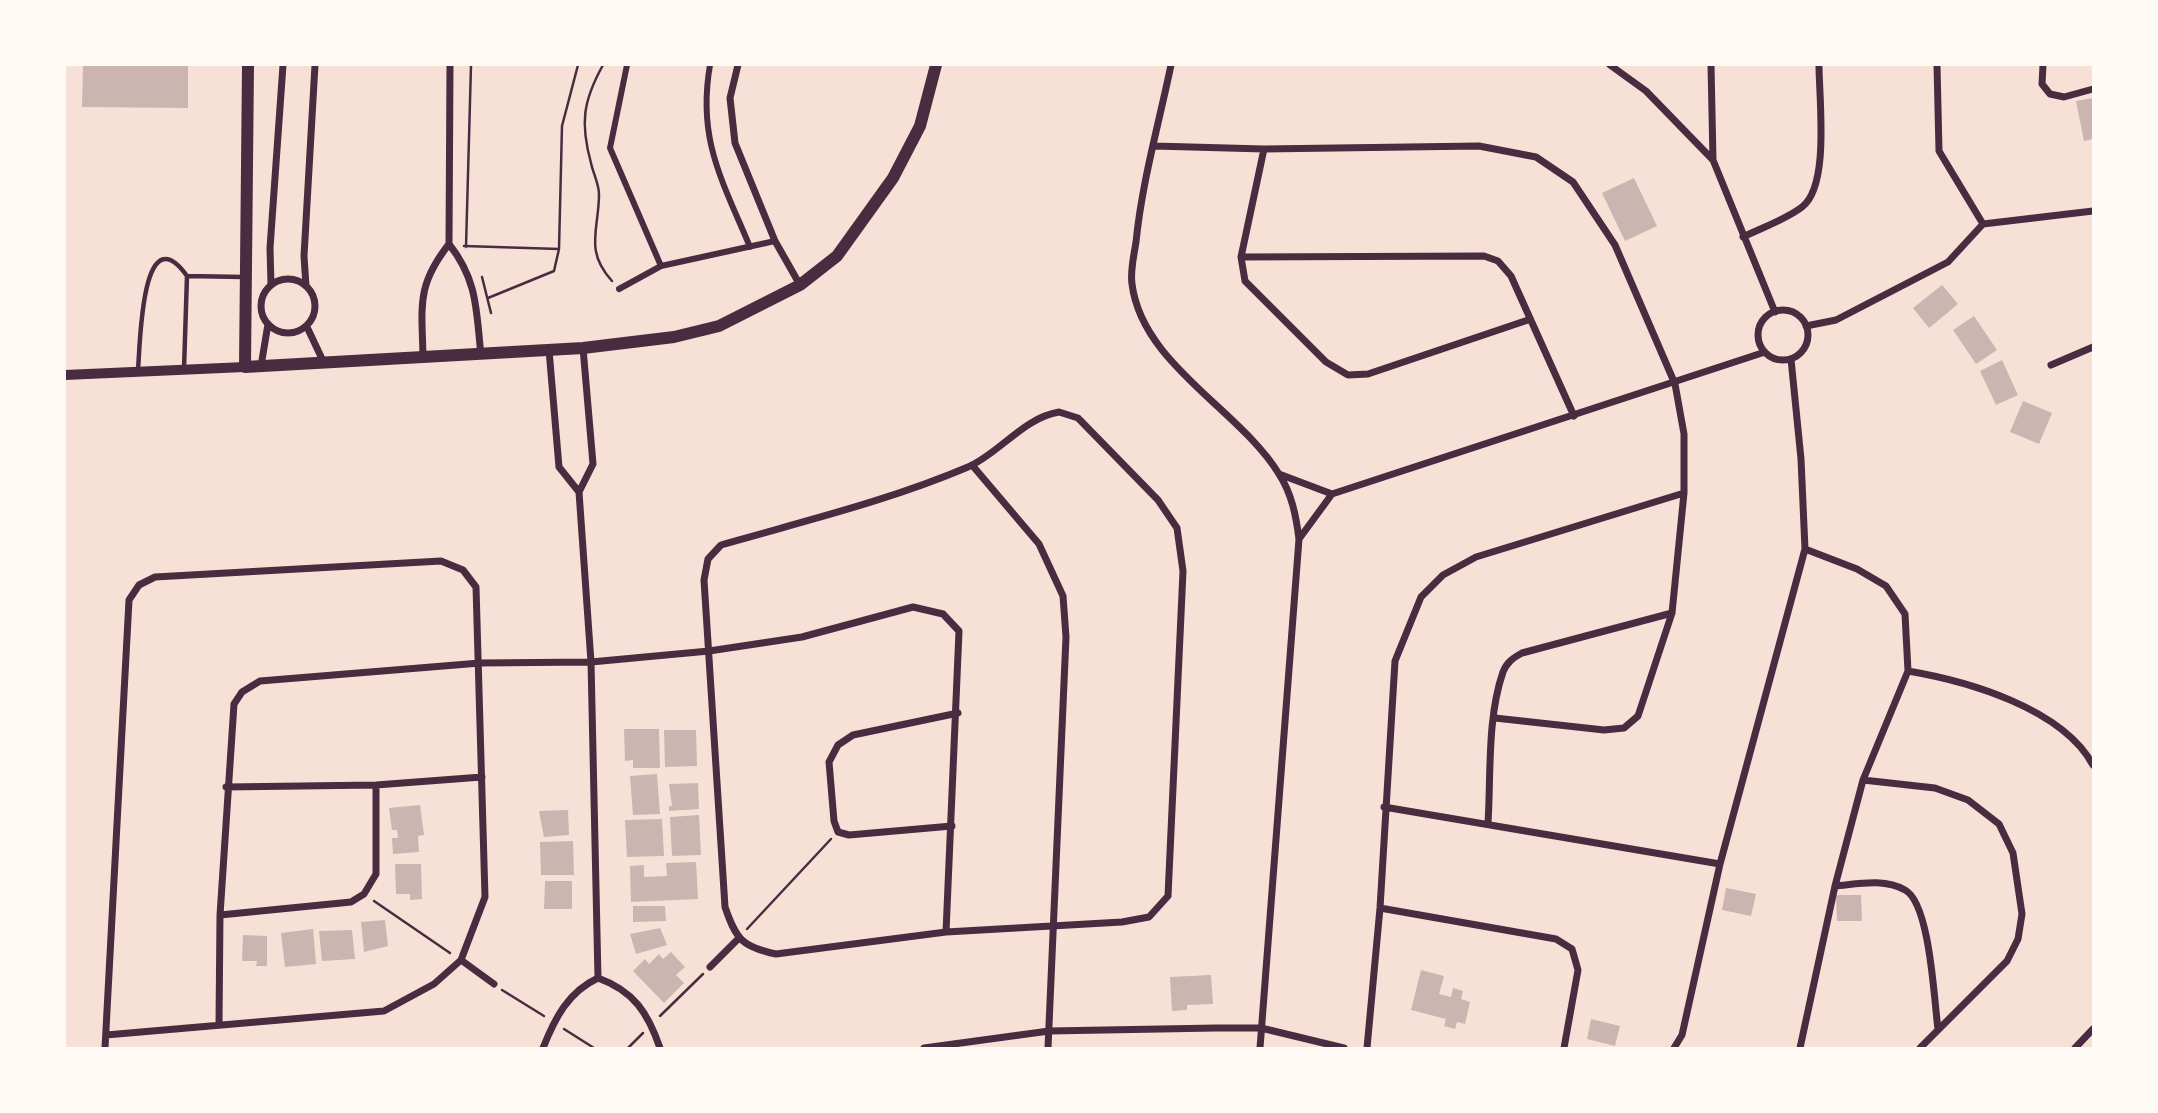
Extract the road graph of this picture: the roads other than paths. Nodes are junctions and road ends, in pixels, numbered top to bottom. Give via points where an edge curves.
1 (248, 65) edge
2 (283, 65) edge
3 (316, 65) edge
4 (450, 65) edge
5 (626, 65) edge
6 (710, 65) edge
7 (738, 65) edge
8 (936, 65) edge
9 (1171, 65) edge
10 (1610, 65) edge
11 (1711, 65) edge
12 (1819, 65) edge
13 (1937, 65) edge
14 (2043, 65) edge
15 (2093, 89) edge
16 (1154, 146) junction
17 (1264, 149) junction
18 (1713, 160) junction
19 (2093, 211) edge
20 (1983, 224) junction
21 (1743, 237) junction
22 (775, 241) junction
23 (449, 244) junction
24 (750, 247) junction
25 (1241, 257) junction
26 (661, 267) junction
27 (187, 276) junction
28 (244, 277) junction
29 (271, 285) junction
30 (800, 285) junction
31 (306, 286) junction
32 (619, 289) road end
33 (1774, 312) junction
34 (1528, 320) junction
35 (268, 324) junction
36 (1806, 326) junction
37 (307, 327) junction
38 (2093, 347) edge
39 (583, 348) junction
40 (549, 350) junction
41 (1765, 352) junction
42 (481, 356) junction
43 (424, 358) junction
44 (1791, 359) junction
45 (324, 363) junction
46 (2051, 365) dead end
47 (261, 366) junction
48 (245, 367) junction
49 (184, 369) junction
50 (138, 371) junction
51 (65, 375) edge
52 (1675, 384) junction
53 (1574, 416) junction
54 (972, 465) junction
55 (1279, 474) junction
56 (579, 492) junction
57 (1684, 493) junction
58 (1332, 494) junction
59 (1299, 539) junction
60 (1805, 549) junction
61 (1672, 613) junction
62 (709, 651) junction
63 (591, 662) junction
64 (480, 663) junction
65 (1908, 671) junction
66 (958, 713) junction
67 (1495, 718) junction
68 (2093, 765) edge
69 (482, 777) junction
70 (1863, 780) junction
71 (376, 785) junction
72 (226, 787) junction
73 (1384, 807) junction
74 (1488, 823) junction
75 (952, 826) junction
76 (1720, 864) junction
77 (1835, 886) junction
78 (1380, 908) junction
79 (220, 915) junction
80 (1055, 927) junction
81 (946, 932) junction
82 (738, 939) junction
83 (461, 960) junction
84 (710, 967) road end
85 (598, 978) junction
86 (494, 984) dead end
87 (219, 1024) junction
88 (1261, 1028) junction
89 (1938, 1029) junction
90 (2093, 1029) edge
91 (1049, 1031) junction
92 (106, 1035) junction
93 (105, 1048) edge
94 (543, 1048) edge
95 (660, 1048) edge
96 (924, 1048) edge
97 (1048, 1048) edge
98 (1260, 1048) edge
99 (1344, 1048) edge
100 (1367, 1048) edge
101 (1564, 1048) edge
102 (1674, 1048) edge
103 (1800, 1048) edge
104 (1920, 1048) edge
105 (2075, 1048) edge

1 - 28 main road
2 - 29 street
3 - 31 street
4 - 23 street
5 - 26 street via 610,148
6 - 24 street via 704,100 713,158
7 - 22 street via 730,98 735,143
8 - 30 main road via 920,126 893,178 836,256
9 - 16 street
10 - 18 street via 1646,91
11 - 18 street
12 - 21 street via 1819,173 1814,192 1802,207
13 - 20 street via 1939,151
14 - 15 street via 2042,84 2050,94 2064,97
16 - 17 street
16 - 55 street via 1139,209 1131,281 1136,307 1168,356
17 - 25 street
17 - 52 street via 1479,146 1536,157 1573,182 1615,245
18 - 21 street
19 - 20 street
20 - 36 street via 1948,262 1836,320
21 - 33 street
22 - 24 street
22 - 30 street
23 - 42 street via 466,265
23 - 43 street via 432,266 422,293
24 - 26 street
25 - 34 street via 1484,256 1498,261 1511,276
25 - 34 street via 1245,281 1326,362 1348,375 1368,374
26 - 32 street
27 - 28 lane
27 - 49 lane
27 - 50 lane via 179,264 167,259 150,271
28 - 48 main road
29 - 31 street via 285,279
29 - 35 street via 261,304
30 - 39 main road via 719,326 674,337
31 - 37 street via 315,311
33 - 36 street via 1790,311
33 - 41 street via 1759,330
34 - 53 street
35 - 37 street via 291,333
35 - 47 street
36 - 44 street via 1804,350
37 - 45 street
38 - 46 street
39 - 40 main road
39 - 56 street via 593,464
40 - 42 main road
40 - 56 street via 559,467
41 - 44 street via 1777,359
41 - 52 street
42 - 43 main road
43 - 45 main road
44 - 60 street
45 - 47 main road
47 - 48 main road
48 - 49 street
49 - 50 street
50 - 51 street
52 - 53 street
52 - 57 street via 1684,434
53 - 58 street
54 - 62 street via 907,491 721,545 708,559 704,580
54 - 80 street via 1039,544 1063,596 1066,637
54 - 80 street via 1044,414 1059,412 1078,418 1158,500 1177,528 1183,570 1168,896 1150,917
55 - 58 street
55 - 59 street via 1294,507
56 - 63 street
57 - 61 street
57 - 73 street via 1476,556 1443,575 1421,597 1395,661
58 - 59 street
59 - 88 street
60 - 65 street via 1886,586 1905,614
60 - 76 street
61 - 67 street via 1516,657 1503,672
61 - 67 street via 1638,716 1623,728
62 - 63 street
62 - 66 street via 802,637 913,607 943,614 959,631
62 - 82 street via 725,906
63 - 64 street
63 - 85 street
64 - 69 street
64 - 72 street via 260,681 242,692 234,704
64 - 92 street via 476,587 463,570 441,561 155,577 139,585 129,600
65 - 68 street via 1951,678 2003,695 2048,721 2087,754
65 - 70 street
66 - 75 street
66 - 75 street via 853,735 838,745 829,762 838,832 849,835
67 - 74 street
69 - 71 street
69 - 83 street via 485,897
70 - 77 street
70 - 89 street via 1935,788 1968,800 1999,824 2012,853 2022,914 2018,939 2007,961
71 - 72 street
71 - 79 street via 376,874 364,894 351,902
72 - 79 street
73 - 74 street
73 - 78 street
74 - 76 street
75 - 81 street
76 - 102 street via 1682,1035
77 - 89 street via 1885,883 1907,891 1921,912
77 - 103 street
78 - 100 street
78 - 101 street via 1556,939 1572,950 1578,970
79 - 87 street
80 - 81 street
80 - 91 street
81 - 82 street via 776,954 756,950
82 - 84 street
83 - 86 street
83 - 87 street via 434,984 384,1011
85 - 94 street via 567,1001
85 - 95 street via 620,986 652,1024
87 - 92 street
88 - 91 street
88 - 98 street
88 - 99 street
89 - 104 street
90 - 105 street
91 - 96 street
91 - 97 street
92 - 93 street

